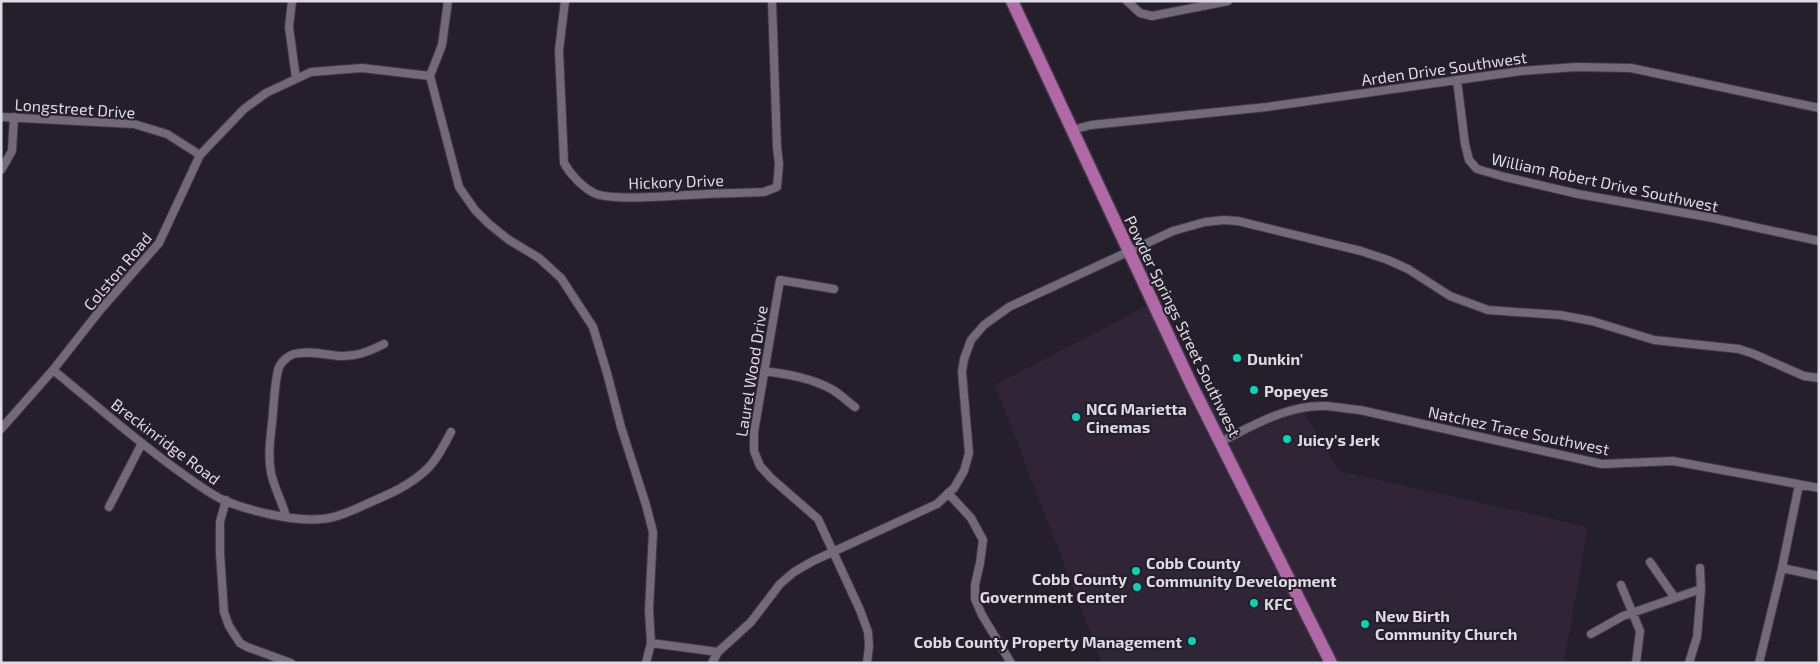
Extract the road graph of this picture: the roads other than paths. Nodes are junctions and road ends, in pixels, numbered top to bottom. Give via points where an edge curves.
1 (292, 1) edge
2 (448, 1) edge
3 (565, 1) edge
4 (772, 1) edge
5 (1012, 1) edge
6 (1127, 1) edge
7 (1228, 1) edge
8 (430, 76) junction
9 (296, 78) junction
10 (1457, 80) junction
11 (1819, 108) edge
12 (1, 117) edge
13 (14, 117) junction
14 (1072, 130) junction
15 (200, 155) junction
16 (1, 170) edge
17 (1819, 241) edge
18 (1130, 252) junction
19 (834, 288) dead end
20 (384, 344) dead end
21 (53, 370) junction
22 (764, 371) junction
23 (1819, 378) edge
24 (855, 407) dead end
25 (1, 429) edge
26 (451, 432) dead end
27 (1220, 442) junction
28 (142, 443) junction
29 (1798, 485) junction
30 (1819, 488) edge
31 (948, 493) junction
32 (226, 500) junction
33 (109, 507) dead end
34 (286, 516) junction
35 (834, 551) junction
36 (1650, 562) dead end
37 (1700, 568) dead end
38 (1782, 568) junction
39 (1819, 576) edge
40 (1621, 585) dead end
41 (1701, 588) junction
42 (1675, 598) junction
43 (1632, 613) junction
44 (1591, 634) dead end
45 (650, 643) junction
46 (718, 652) junction
47 (291, 663) edge
48 (646, 663) edge
49 (712, 663) edge
50 (867, 663) edge
51 (1011, 663) edge
52 (1331, 663) edge
53 (1636, 663) edge
54 (1689, 663) edge
55 (1759, 663) edge

1 - 9 street via 289,28
2 - 8 street via 442,46
3 - 4 street, Hickory Drive via 559,50 564,163 568,171 595,194 643,197 764,192 777,187 779,164
5 - 14 main road, Powder Springs Street Southwest
6 - 7 street via 1140,13 1152,16
8 - 9 street, Colston Road via 362,68 311,72
8 - 45 street via 454,174 463,195 489,224 539,258 561,278 593,327 653,532
9 - 15 street, Colston Road via 244,109
10 - 11 street, Arden Drive Southwest via 1576,67 1631,68
10 - 14 street, Arden Drive Southwest
10 - 17 street, William Robert Drive Southwest via 1465,144 1469,160 1477,169 1578,194
12 - 13 street, Longstreet Drive
13 - 15 street, Longstreet Drive via 134,124 167,134
13 - 16 street via 12,151
14 - 18 main road, Powder Springs Street Southwest
15 - 21 street, Colston Road via 160,244 101,309
18 - 23 street via 1184,228 1216,221 1238,221 1388,260 1450,296 1488,310 1560,315 1654,340 1739,349 1804,376
18 - 27 main road, Powder Springs Street Southwest
18 - 31 street via 1010,307 984,324 971,340 962,372 969,453 964,471
19 - 22 street, Laurel Wood Drive via 780,280
20 - 34 street via 356,356 295,354 286,358 278,370 269,447 271,474
21 - 25 street, Colston Road
21 - 28 street, Breckinridge Road
22 - 24 street via 811,381 833,390
22 - 35 street, Laurel Wood Drive via 754,451 760,466 771,478 818,519
26 - 34 street, Breckinridge Road via 426,470 398,490 336,516 320,519
27 - 29 street, Natchez Trace Southwest via 1294,409 1324,406 1360,410 1602,464 1673,461
27 - 52 main road, Powder Springs Street Southwest
28 - 32 street, Breckinridge Road
28 - 33 street
29 - 30 street, Natchez Trace Southwest
29 - 38 street
31 - 35 street via 936,504
31 - 51 street via 971,518 982,540 975,599
32 - 34 street, Breckinridge Road
32 - 47 street via 220,522 220,553 224,612 229,626 240,643
35 - 46 street via 794,572 780,584 751,622
35 - 50 street, Laurel Wood Drive via 868,632
36 - 42 street
37 - 41 street
38 - 39 street
38 - 55 street
40 - 43 street
41 - 42 street
41 - 54 street via 1697,637
42 - 43 street
43 - 44 street
43 - 53 street via 1640,631
45 - 46 street
45 - 48 street
46 - 49 street

